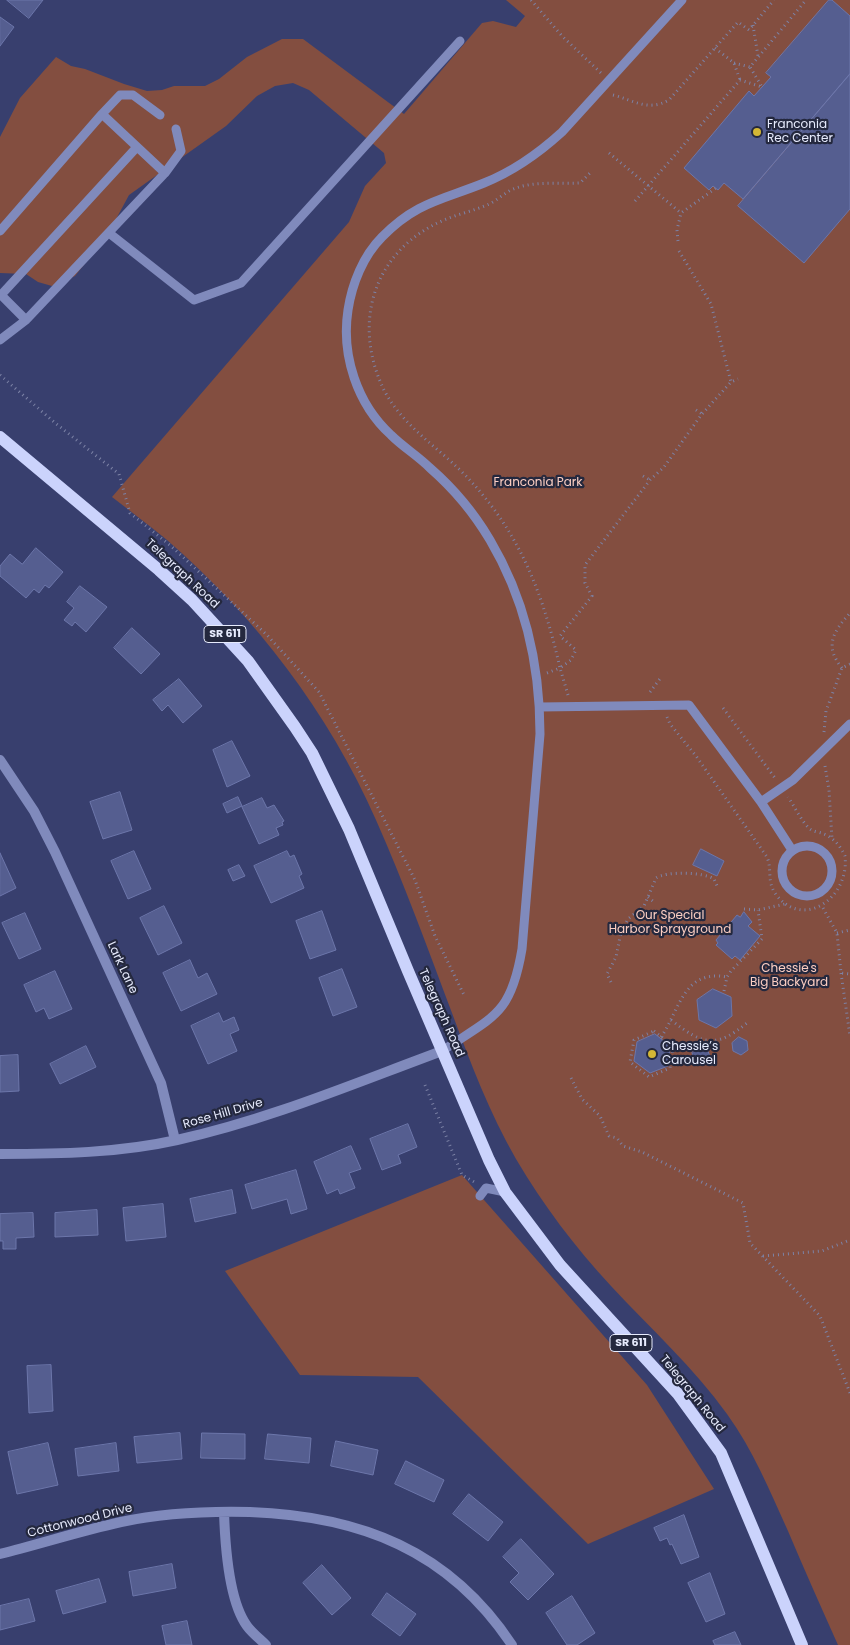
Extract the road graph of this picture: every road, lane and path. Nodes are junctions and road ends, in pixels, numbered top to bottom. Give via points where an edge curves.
1 (531, 0) edge
2 (682, 0) edge
3 (774, 0) edge
4 (806, 0) edge
5 (753, 25) junction
6 (460, 41) dead end
7 (715, 48) junction
8 (758, 57) junction
9 (734, 64) junction
10 (750, 67) junction
11 (740, 80) junction
12 (609, 81) junction
13 (613, 95) dead end
14 (102, 114) junction
15 (160, 115) dead end
16 (176, 128) dead end
17 (138, 147) junction
18 (609, 153) dead end
19 (165, 173) junction
20 (590, 173) dead end
21 (648, 186) junction
22 (716, 188) dead end
23 (635, 201) dead end
24 (681, 213) junction
25 (0, 231) edge
26 (109, 233) junction
27 (678, 241) dead end
28 (679, 251) dead end
29 (1, 295) edge
30 (26, 320) junction
31 (0, 340) edge
32 (738, 379) dead end
33 (731, 382) junction
34 (696, 410) dead end
35 (702, 414) junction
36 (0, 437) edge
37 (643, 476) dead end
38 (650, 480) junction
39 (850, 613) edge
40 (850, 664) edge
41 (560, 668) junction
42 (544, 674) dead end
43 (662, 676) dead end
44 (577, 695) dead end
45 (648, 695) dead end
46 (540, 707) junction
47 (667, 716) dead end
48 (850, 724) edge
49 (685, 745) dead end
50 (0, 760) edge
51 (761, 802) junction
52 (792, 850) junction
53 (718, 888) dead end
54 (648, 898) junction
55 (655, 903) dead end
56 (786, 904) dead end
57 (823, 908) dead end
58 (744, 909) dead end
59 (758, 910) junction
60 (850, 930) edge
61 (836, 933) junction
62 (841, 973) junction
63 (850, 974) edge
64 (727, 977) junction
65 (611, 982) dead end
66 (724, 991) dead end
67 (671, 1020) junction
68 (748, 1022) dead end
69 (850, 1036) edge
70 (662, 1037) junction
71 (442, 1051) junction
72 (571, 1078) dead end
73 (424, 1085) dead end
74 (175, 1140) junction
75 (0, 1154) edge
76 (486, 1188) junction
77 (505, 1192) junction
78 (480, 1196) dead end
79 (850, 1240) edge
80 (763, 1256) junction
81 (850, 1393) edge
82 (224, 1512) junction
83 (0, 1554) edge
84 (266, 1645) edge
85 (512, 1645) edge
86 (802, 1645) edge

1 - 12 path via 562,36
2 - 12 lane
3 - 5 path
4 - 8 path
5 - 7 path via 749,30 738,22
5 - 8 path
6 - 26 lane via 241,283 194,300
7 - 9 path
7 - 13 path via 680,88 660,104 638,105
8 - 10 path
9 - 10 path
9 - 11 path
10 - 11 path via 762,87
11 - 21 path
12 - 46 lane via 562,132 519,166 483,184 428,202 397,222 380,239 362,266 350,298 346,322 348,355 354,379 374,416 453,490 489,538 508,573 530,636
14 - 15 lane via 120,95 133,95
14 - 17 lane
14 - 25 lane
16 - 19 lane via 182,151
17 - 19 lane
17 - 29 lane
18 - 21 path
19 - 26 lane
20 - 41 path via 580,183 516,188 492,203 444,220 413,239 380,281 371,303 368,325 375,368 385,392 403,417 495,508 511,532 539,590
21 - 23 path
21 - 24 path
22 - 24 path
24 - 27 path
26 - 30 lane
28 - 33 path via 711,304
29 - 30 lane
30 - 31 lane
32 - 33 path
33 - 35 path
34 - 35 path
35 - 38 path
36 - 71 main road, Telegraph Road / SR 611 via 160,570 248,661 295,727 328,783
37 - 38 path
38 - 41 path via 585,565 585,583 592,596 560,636 576,650 571,660
39 - 40 path via 837,629 832,646 834,658 842,668
41 - 42 path
41 - 44 path via 568,695
43 - 45 path
46 - 51 lane via 689,705
46 - 71 lane via 522,949 517,977 512,993 499,1012
47 - 49 path
48 - 51 lane via 793,780
50 - 74 street, Lark Lane via 34,811 161,1083
51 - 52 lane
52 - 52 lane via 782,865 782,875 791,891 808,896 825,889 832,872 826,854 810,846
53 - 54 path via 710,876 662,874 651,886
54 - 55 path
54 - 65 path via 644,906 628,919 621,932 616,957 608,974
56 - 59 path
57 - 61 path
58 - 59 path
59 - 64 path via 762,939
60 - 61 path
61 - 62 path
62 - 63 path
62 - 69 path
64 - 66 path
64 - 67 path via 710,976 692,985 681,998
67 - 68 path via 696,1039 706,1041 732,1035
67 - 70 path
70 - 70 path via 654,1031 634,1040 630,1062 649,1077 670,1068 673,1046
71 - 74 street, Rose Hill Drive via 228,1128
71 - 77 main road, Telegraph Road / SR 611
72 - 80 path via 582,1100 600,1116 609,1136 743,1203 750,1243
73 - 76 path via 462,1175
74 - 75 street, Rose Hill Drive via 113,1150
76 - 77 lane
76 - 78 lane
77 - 86 main road, Telegraph Road / SR 611 via 560,1265 678,1394 721,1453
79 - 80 path via 822,1251
80 - 81 path via 820,1316
82 - 83 street, Cottonwood Drive via 164,1515 121,1522
82 - 84 street via 226,1556 237,1604 247,1625
82 - 85 street, Cottonwood Drive via 303,1516 379,1535 415,1552 447,1573 475,1598

